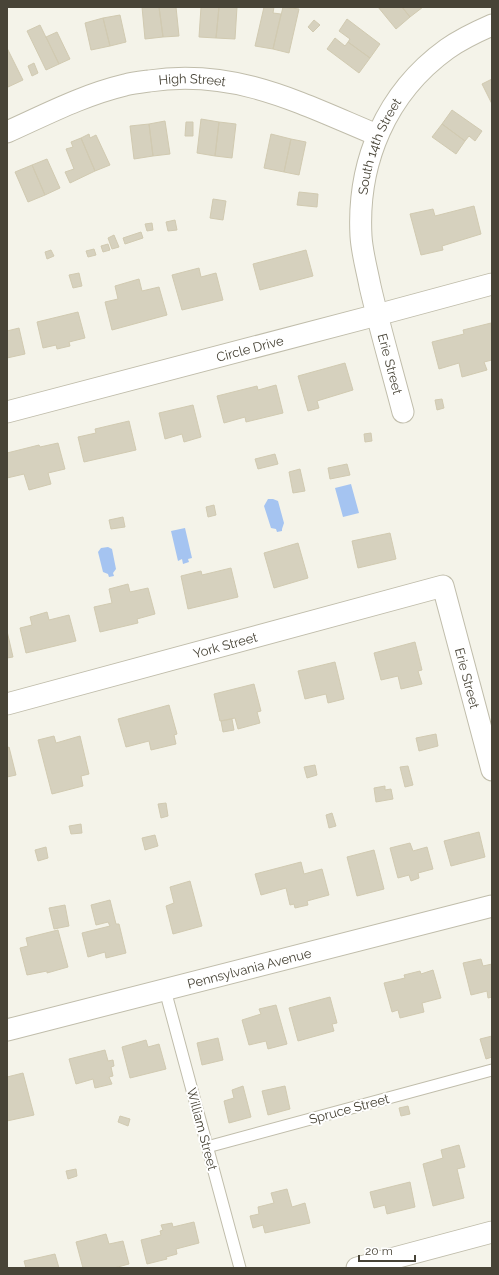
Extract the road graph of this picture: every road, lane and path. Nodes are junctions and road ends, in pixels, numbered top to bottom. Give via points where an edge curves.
1 (492, 25) edge
2 (7, 132) edge
3 (377, 135) junction
4 (492, 284) edge
5 (377, 315) junction
6 (7, 412) edge
7 (403, 412) dead end
8 (443, 586) joint
9 (7, 704) edge
10 (492, 770) edge
11 (492, 906) edge
12 (165, 990) junction
13 (7, 1030) edge
14 (492, 1070) edge
15 (206, 1147) junction
16 (492, 1232) edge
17 (240, 1268) edge
18 (357, 1268) edge

1 - 3 street, South 14th Street via 447,49 425,67 402,93
2 - 3 street, High Street via 82,98 126,84 192,78 231,82 268,91
3 - 5 street, South 14th Street via 366,168 361,202 361,237
4 - 5 street, Circle Drive
5 - 6 street, Circle Drive
5 - 7 street, Erie Street
8 - 9 street, York Street
8 - 10 street, Erie Street
11 - 12 street, Pennsylvania Avenue
12 - 13 street, Pennsylvania Avenue
12 - 15 lane, William Street
14 - 15 lane, Spruce Street
15 - 17 lane, William Street
16 - 18 street

